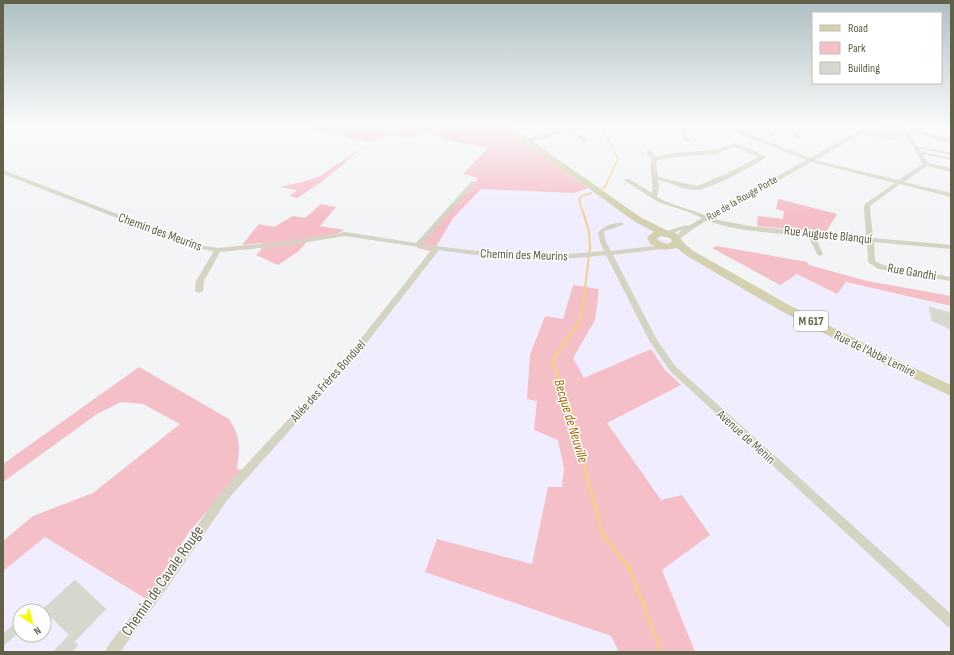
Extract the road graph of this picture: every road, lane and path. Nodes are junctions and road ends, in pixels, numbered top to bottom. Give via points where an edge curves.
1 (545, 155) edge
2 (650, 155) edge
3 (679, 155) edge
4 (758, 155) edge
5 (797, 155) edge
6 (821, 155) edge
7 (920, 155) edge
8 (931, 155) edge
9 (951, 159) edge
10 (655, 160) junction
11 (811, 160) junction
12 (926, 164) junction
13 (951, 170) edge
14 (3, 172) edge
15 (655, 178) junction
16 (627, 180) dead end
17 (473, 183) dead end
18 (899, 183) junction
19 (951, 195) edge
20 (654, 197) junction
21 (637, 219) junction
22 (706, 219) junction
23 (698, 223) junction
24 (621, 224) dead end
25 (665, 233) junction
26 (810, 233) junction
27 (652, 238) junction
28 (870, 239) junction
29 (418, 244) junction
30 (671, 244) junction
31 (951, 247) edge
32 (437, 248) junction
33 (218, 250) junction
34 (630, 251) junction
35 (609, 253) junction
36 (820, 254) dead end
37 (951, 279) edge
38 (198, 291) dead end
39 (951, 391) edge
40 (951, 396) edge
41 (214, 510) joint
42 (951, 622) edge
43 (112, 652) edge

1 - 21 main road, Rue de l'Abbé Lemire
2 - 10 street
3 - 10 street
4 - 15 street via 763,157 702,188
5 - 11 street
6 - 11 street, Rue de la Rouge Porte
7 - 12 street
8 - 9 street
10 - 15 street via 652,164
11 - 18 street
11 - 22 street, Rue de la Rouge Porte
12 - 13 street
12 - 18 street
14 - 33 street, Chemin des Meurins via 197,247
15 - 20 street
16 - 20 street, Rue Auguste Blanqui
17 - 29 street
18 - 19 street
18 - 28 street via 867,205
20 - 22 street, Rue Auguste Blanqui
21 - 25 main road, Rue de l'Abbé Lemire
21 - 27 main road, Rue de l'Abbé Lemire
22 - 23 street, Rue de la Rouge Porte
22 - 26 street, Rue Auguste Blanqui via 749,228
23 - 25 street, Rue de la Rouge Porte
23 - 30 street, Rue de la Rouge Porte
24 - 35 street, Avenue de Menin via 603,230 603,242
25 - 27 main road via 656,233
25 - 30 main road, Rue de l'Abbé Lemire via 673,235
26 - 28 street, Rue Auguste Blanqui
26 - 36 street
27 - 30 main road, Rue de l'Abbé Lemire via 656,244
27 - 34 street, Chemin des Meurins via 645,246
28 - 31 street, Rue Auguste Blanqui
28 - 37 street, Rue Gandhi via 872,262 878,266
29 - 32 street, Chemin des Meurins
29 - 33 street, Chemin des Meurins via 345,234 283,244
30 - 34 street, Chemin des Meurins
30 - 39 main road, Rue de l'Abbé Lemire / M 617 via 780,305
30 - 40 main road, Rue de l'Abbé Lemire / M 617 via 758,298
32 - 35 street, Chemin des Meurins via 502,256 583,256
32 - 41 street, Allée des Frères Bonduel via 351,357 240,476
33 - 38 street via 200,281
34 - 35 street, Chemin des Meurins
35 - 42 street, Avenue de Menin via 654,342 672,369
41 - 43 street, Chemin de Cavale Rouge

